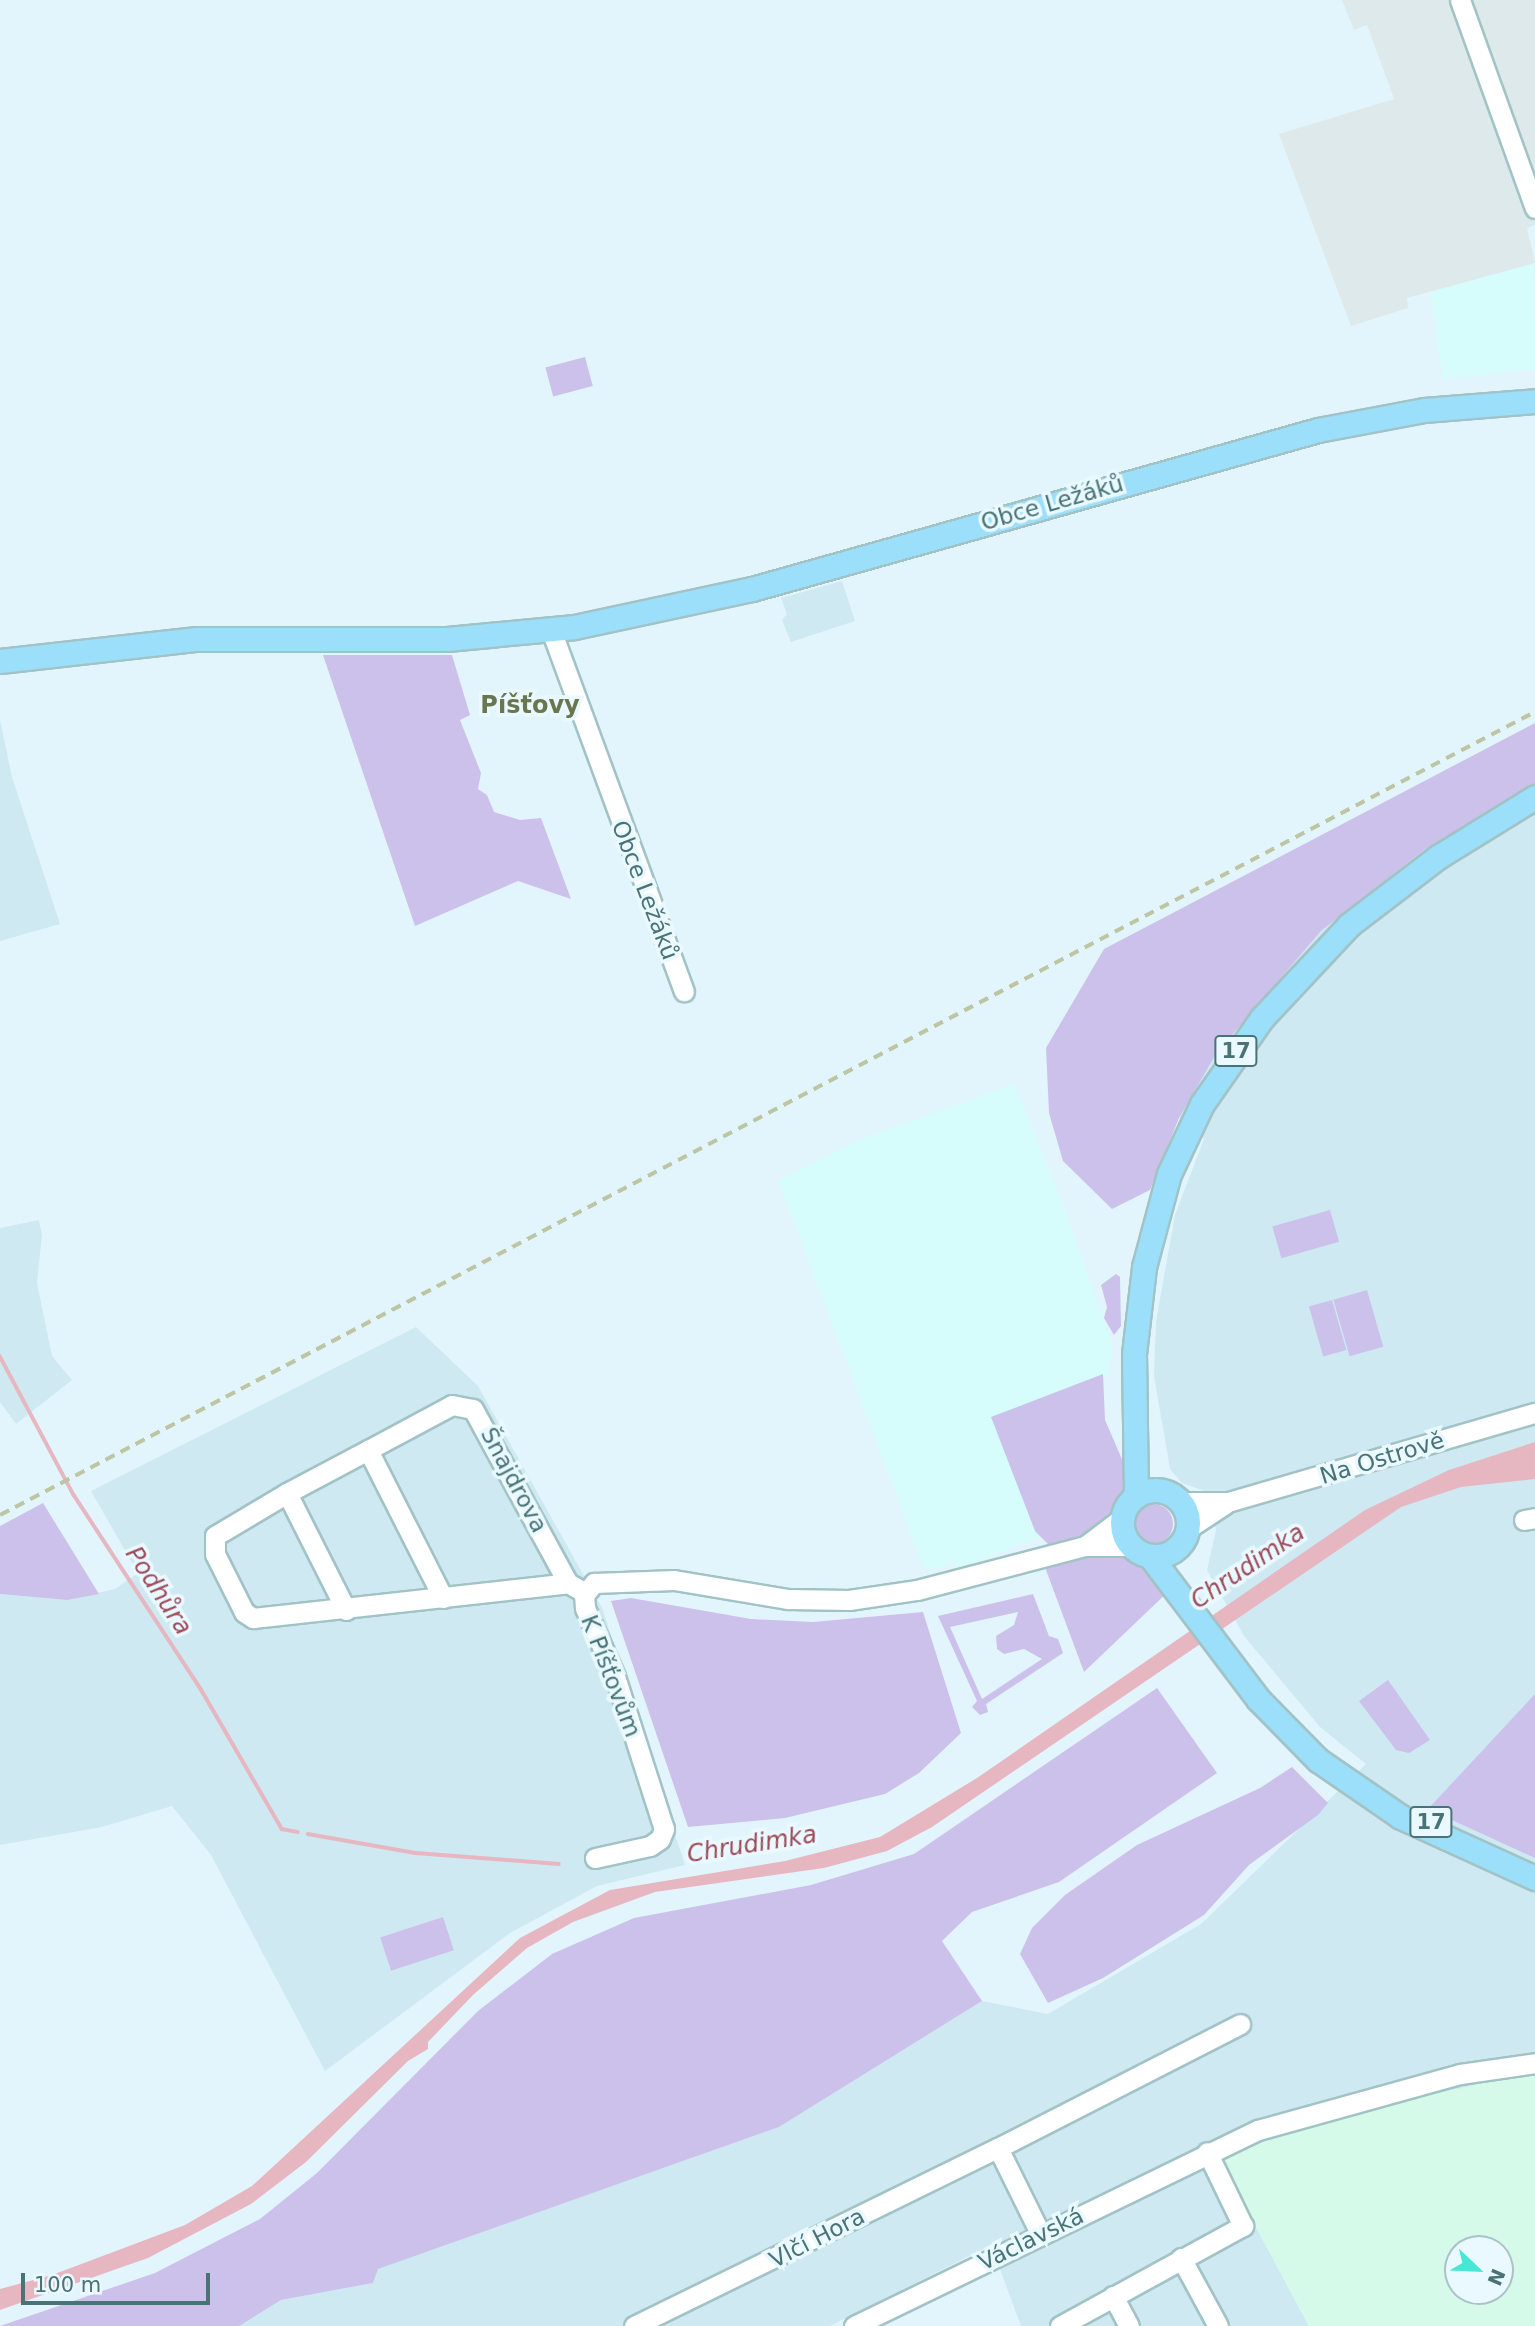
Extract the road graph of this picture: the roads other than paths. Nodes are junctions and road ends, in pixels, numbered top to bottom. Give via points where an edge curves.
1 (1460, 0) edge
2 (1535, 208) edge
3 (1535, 401) edge
4 (563, 629) junction
5 (0, 662) edge
6 (1535, 797) edge
7 (684, 990) dead end
8 (1535, 1413) edge
9 (1138, 1426) junction
10 (368, 1450) junction
11 (287, 1493) junction
12 (1136, 1496) junction
13 (1172, 1497) junction
14 (1228, 1502) junction
15 (1122, 1518) junction
16 (1184, 1537) junction
17 (1085, 1546) junction
18 (1141, 1551) junction
19 (568, 1583) junction
20 (585, 1593) junction
21 (443, 1598) junction
22 (1190, 1598) junction
23 (346, 1610) junction
24 (1331, 1770) junction
25 (595, 1858) dead end
26 (1535, 1868) edge
27 (1535, 1878) edge
28 (1240, 2024) dead end
29 (1535, 2063) edge
30 (998, 2148) junction
31 (1207, 2152) junction
32 (1041, 2235) junction
33 (1181, 2258) junction
34 (1113, 2296) junction
35 (634, 2326) edge
36 (854, 2326) edge
37 (1060, 2326) edge
38 (1129, 2326) edge
39 (1219, 2326) edge

1 - 2 street
3 - 4 main road, Obce Ležáků via 1424,410 1318,430 752,589
4 - 5 main road via 434,639 197,639
4 - 7 street, Obce Ležáků
6 - 9 main road, 17 via 1438,857 1349,925 1275,1001 1210,1092 1170,1174 1144,1267 1134,1354
8 - 14 street, Na Ostrově
9 - 12 main road, 17
9 - 13 main road, 17
10 - 11 street, Šnajdrova
10 - 19 street, Šnajdrova via 452,1405 473,1409
10 - 21 street
11 - 23 street
11 - 23 street, Šnajdrova via 215,1536 215,1554 238,1601 248,1616 257,1620
12 - 13 main road
12 - 15 main road
13 - 14 street, Na Ostrově
13 - 16 main road, 17
14 - 16 street, Na Ostrově
15 - 17 street
15 - 18 main road, 17
16 - 18 main road via 1161,1556
16 - 22 main road, 17
17 - 18 street
17 - 20 street, K Píšťovům via 940,1584 837,1601 788,1599 657,1579 599,1581
18 - 22 main road, 17
19 - 20 street
19 - 21 street, Šnajdrova
20 - 25 street, K Píšťovům via 585,1608 615,1676 664,1829 650,1846
21 - 23 street, Šnajdrova
22 - 24 main road, 17 via 1221,1652 1268,1712
24 - 26 main road, 17
24 - 27 main road, 17 via 1409,1821
28 - 30 street, Vlčí Hora
29 - 31 street, Václavská via 1460,2074 1349,2103 1284,2121
30 - 32 street
30 - 35 street, Vlčí Hora
31 - 32 street, Václavská
31 - 33 street via 1243,2226
32 - 36 street, Václavská
33 - 34 street
33 - 39 street
34 - 37 street
34 - 38 street

